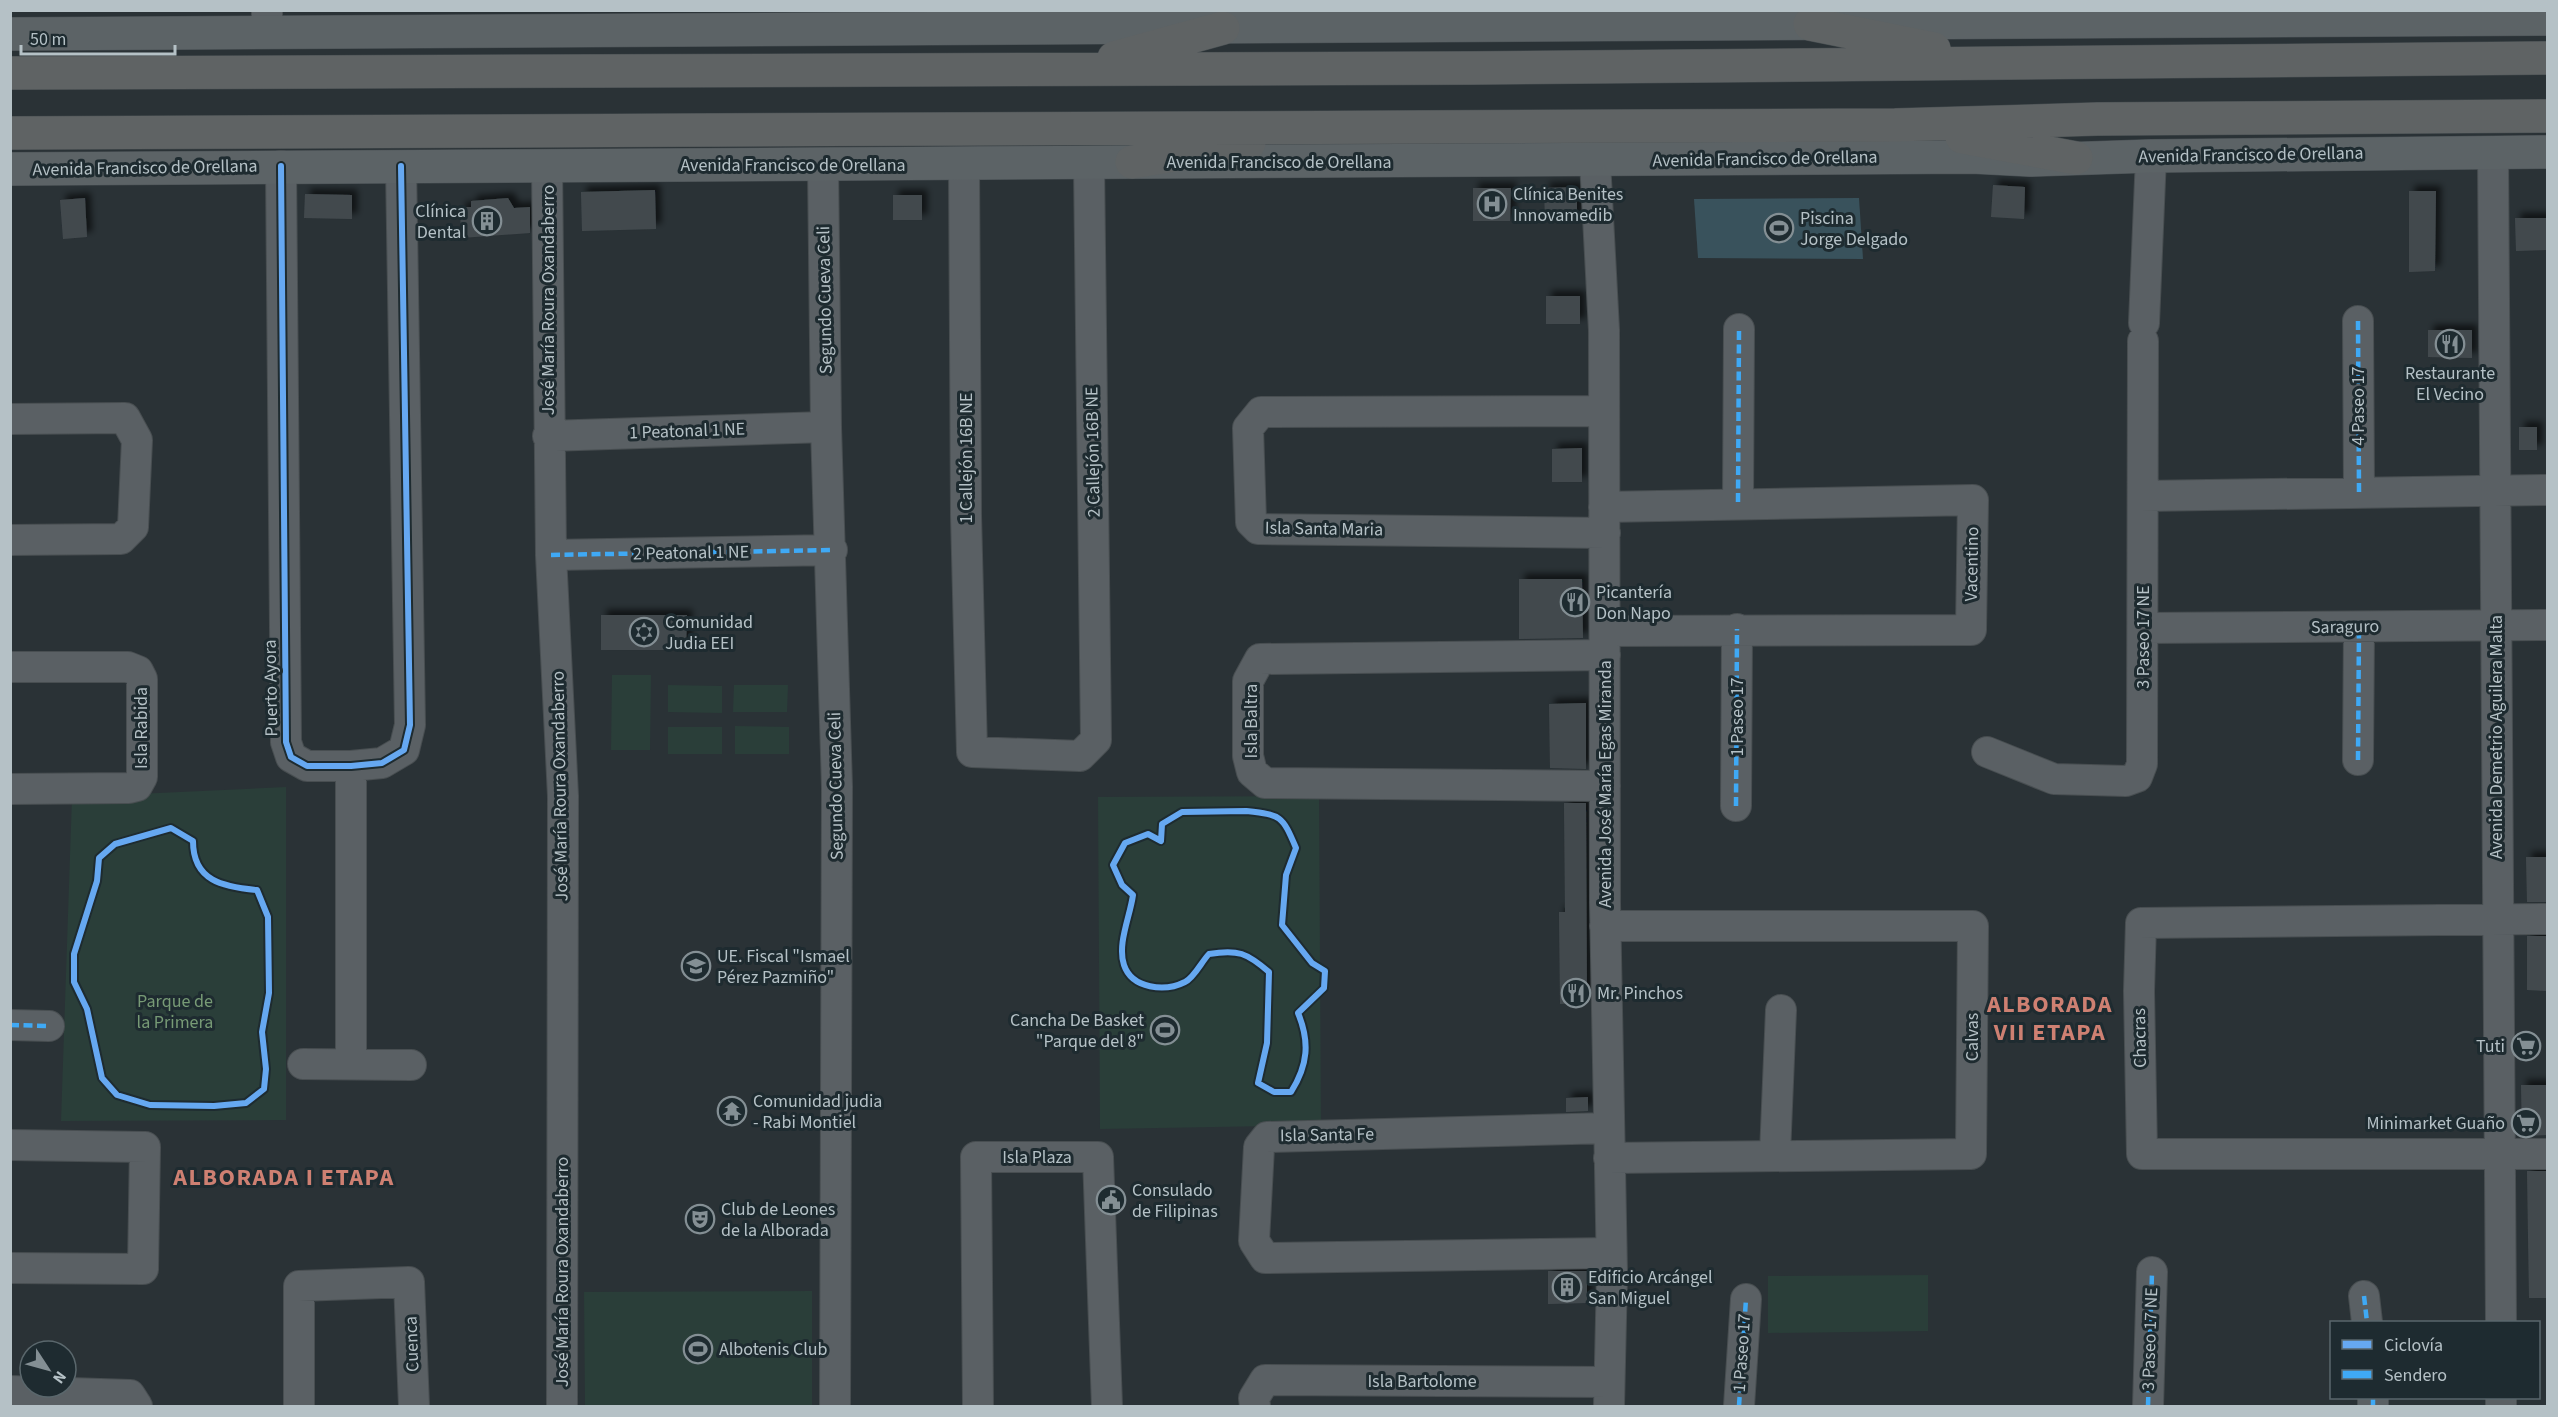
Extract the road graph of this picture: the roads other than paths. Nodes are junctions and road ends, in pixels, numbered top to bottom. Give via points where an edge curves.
1 (1600, 18) edge
2 (1477, 19) edge
3 (2547, 19) edge
4 (939, 20) edge
5 (978, 20) edge
6 (267, 21) edge
7 (1809, 24) junction
8 (1223, 28) junction
9 (10, 34) edge
10 (76, 34) junction
11 (2547, 58) edge
12 (1997, 62) junction
13 (10, 63) edge
14 (1072, 69) junction
15 (10, 73) edge
16 (2547, 116) edge
17 (1895, 125) junction
18 (1346, 126) junction
19 (10, 133) edge
20 (10, 148) edge
21 (2493, 152) junction
22 (2547, 152) edge
23 (2151, 156) junction
24 (2076, 158) junction
25 (1595, 161) junction
26 (1132, 162) junction
27 (964, 164) junction
28 (1089, 164) junction
29 (824, 165) junction
30 (281, 166) junction
31 (401, 166) junction
32 (547, 166) junction
33 (10, 169) edge
34 (64, 169) junction
35 (2358, 321) dead end
36 (1739, 329) dead end
37 (1604, 411) junction
38 (10, 418) edge
39 (826, 428) junction
40 (549, 436) junction
41 (2547, 490) edge
42 (2493, 491) junction
43 (2359, 492) junction
44 (2144, 496) junction
45 (1738, 502) junction
46 (1604, 520) junction
47 (10, 540) edge
48 (832, 550) junction
49 (551, 555) junction
50 (2495, 624) junction
51 (2547, 625) edge
52 (2359, 627) junction
53 (2143, 628) junction
54 (1737, 629) junction
55 (1605, 643) junction
56 (10, 667) edge
57 (972, 752) joint
58 (1987, 752) dead end
59 (2358, 760) dead end
60 (351, 766) junction
61 (1605, 786) junction
62 (10, 789) edge
63 (1736, 806) dead end
64 (2547, 919) edge
65 (2498, 920) junction
66 (1605, 926) junction
67 (1781, 1010) dead end
68 (10, 1025) edge
69 (49, 1026) dead end
70 (351, 1062) junction
71 (303, 1064) dead end
72 (411, 1065) dead end
73 (1609, 1128) junction
74 (10, 1145) edge
75 (1775, 1154) junction
76 (2547, 1154) edge
77 (2499, 1155) junction
78 (1609, 1158) junction
79 (1611, 1253) junction
80 (10, 1268) edge
81 (2152, 1272) dead end
82 (1746, 1299) dead end
83 (2501, 1321) edge
84 (10, 1391) edge
85 (1609, 1394) edge
86 (137, 1407) edge
87 (299, 1407) edge
88 (414, 1407) edge
89 (562, 1407) edge
90 (835, 1407) edge
91 (978, 1407) edge
92 (1107, 1407) edge
93 (1255, 1407) edge
94 (1739, 1407) edge
95 (2148, 1407) edge

1 - 2 main road
1 - 7 main road
2 - 8 main road
3 - 7 main road
4 - 5 main road
4 - 6 main road
5 - 8 main road
6 - 10 main road
7 - 12 highway
8 - 14 highway
9 - 10 main road
10 - 13 main road via 39,46
11 - 12 highway
12 - 14 highway
14 - 15 highway
16 - 17 highway, Avenida Francisco de Orellana via 2098,119
17 - 18 highway, Avenida Francisco de Orellana
17 - 24 highway
18 - 19 highway, Avenida Francisco de Orellana
18 - 26 highway
20 - 34 main road
21 - 22 main road, Avenida Francisco de Orellana
21 - 23 main road, Avenida Francisco de Orellana
21 - 42 street, Avenida Demetrio Aguilera Malta
23 - 24 main road, Avenida Francisco de Orellana
23 - 44 street, 3 Paseo 17 NE via 2144,332
24 - 25 main road, Avenida Francisco de Orellana
25 - 26 main road, Avenida Francisco de Orellana
25 - 37 street, Avenida José María Egas Miranda
26 - 28 main road, Avenida Francisco de Orellana
27 - 28 main road, Avenida Francisco de Orellana
27 - 29 main road, Avenida Francisco de Orellana
27 - 57 street, 1 Callejón 16B NE
28 - 57 street, 2 Callejón 16B NE via 1096,740 1080,756
29 - 32 main road, Avenida Francisco de Orellana
29 - 39 street, Segundo Cueva Celi
30 - 31 main road, Avenida Francisco de Orellana
30 - 34 main road, Avenida Francisco de Orellana
30 - 60 street, Puerto Ayora via 286,742 291,757 307,766
31 - 32 main road, Avenida Francisco de Orellana
31 - 60 street, Puerto Ayora via 411,725 404,750 382,763
32 - 40 street, José María Roura Oxandaberro
33 - 34 main road, Avenida Francisco de Orellana
35 - 43 street, 4 Paseo 17
36 - 45 street
37 - 46 street, Avenida José María Egas Miranda
37 - 46 street, Isla Santa Maria via 1261,412 1248,428 1251,522 1258,529
38 - 47 street via 125,418 137,441 133,527 121,539
39 - 40 street, 1 Peatonal 1 NE
39 - 48 street, Segundo Cueva Celi
40 - 49 street, José María Roura Oxandaberro
41 - 42 street
42 - 43 street
42 - 50 street, Avenida Demetrio Aguilera Malta
43 - 44 street
44 - 53 street, 3 Paseo 17 NE
45 - 46 street, Vacentino
45 - 54 street, Vacentino via 1973,500 1971,630
46 - 55 street, Avenida José María Egas Miranda
48 - 49 street, 2 Peatonal 1 NE
48 - 90 street, Segundo Cueva Celi via 837,787
49 - 89 street, José María Roura Oxandaberro via 563,796
50 - 51 street, Saraguro
50 - 52 street, Saraguro
50 - 65 street, Avenida Demetrio Aguilera Malta
52 - 53 street, Saraguro
52 - 59 street
53 - 58 street, 3 Paseo 17 NE via 2142,764 2137,777 2126,781 2054,779
54 - 55 street, Vacentino
54 - 63 street, 1 Paseo 17
55 - 61 street, Avenida José María Egas Miranda
55 - 61 street, Isla Baltra via 1260,659 1248,681 1248,756 1252,772 1265,783
56 - 62 street, Isla Rabida via 128,667 138,671 142,679 142,777 137,786
60 - 70 street
61 - 66 street, Avenida José María Egas Miranda
64 - 65 street, Chacras
65 - 77 street, Avenida Demetrio Aguilera Malta
65 - 77 street, Chacras via 2141,923 2139,991 2142,1154
66 - 73 street, Avenida José María Egas Miranda
66 - 75 street, Calvas via 1973,926 1971,1154
67 - 75 street
68 - 69 street
70 - 71 street
70 - 72 street
73 - 78 street, Avenida José María Egas Miranda
73 - 79 street, Isla Santa Fe via 1267,1137 1259,1147 1254,1241 1265,1258
74 - 80 street via 145,1147 143,1269
75 - 78 street, Calvas
76 - 77 street, Chacras
77 - 83 street, Avenida Demetrio Aguilera Malta
78 - 79 street, Avenida José María Egas Miranda
79 - 85 street, Avenida José María Egas Miranda
81 - 95 street, 3 Paseo 17 NE
82 - 94 street, 1 Paseo 17
84 - 86 street via 130,1395
85 - 93 street, Isla Bartolome via 1265,1380 1254,1398
87 - 88 street, Cuenca via 299,1286 409,1282
91 - 92 street, Isla Plaza via 976,1156 1098,1156

